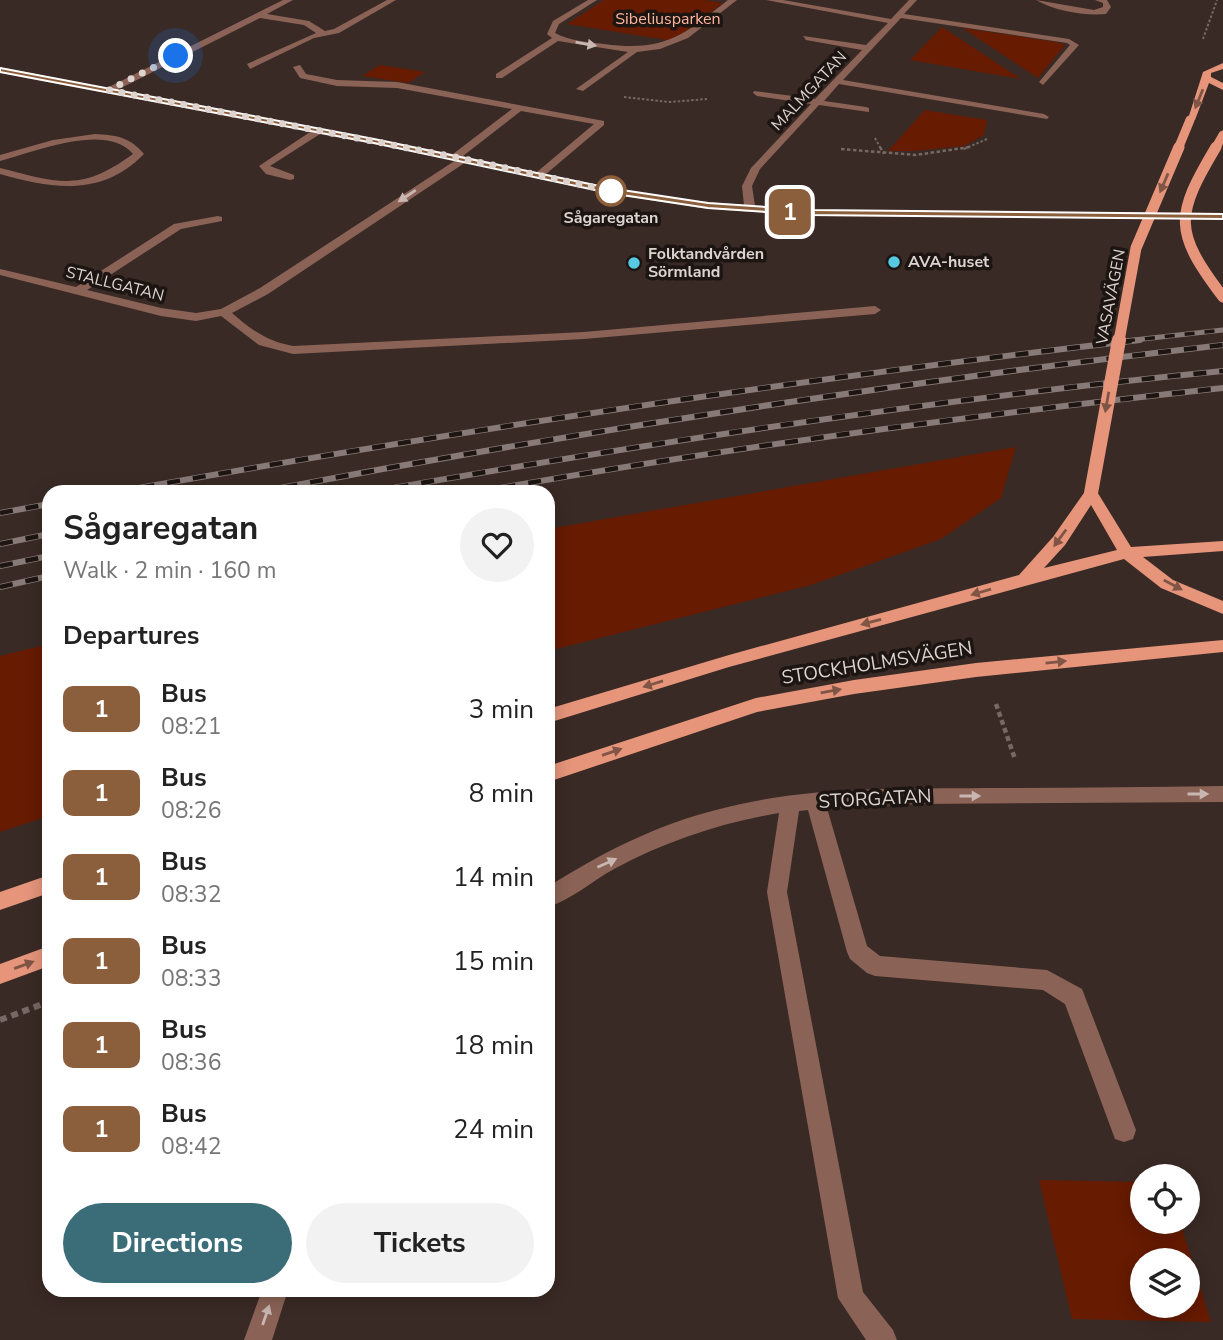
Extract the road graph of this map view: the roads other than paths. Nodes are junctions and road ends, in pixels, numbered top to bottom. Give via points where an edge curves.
1 (289, 0) edge
2 (392, 0) edge
3 (593, 0) edge
4 (733, 0) edge
5 (769, 0) edge
6 (913, 0) edge
7 (1040, 0) edge
8 (1099, 0) edge
9 (258, 15) junction
10 (895, 18) junction
11 (324, 34) junction
12 (557, 38) junction
13 (806, 38) dead end
14 (867, 48) junction
15 (632, 52) junction
16 (1221, 64) edge
17 (250, 66) dead end
18 (297, 67) dead end
19 (0, 70) edge
20 (499, 75) dead end
21 (1207, 78) junction
22 (837, 81) junction
23 (1043, 82) dead end
24 (1223, 87) edge
25 (580, 89) dead end
26 (109, 90) junction
27 (757, 93) dead end
28 (817, 102) junction
29 (518, 108) junction
30 (866, 110) dead end
31 (1044, 117) dead end
32 (320, 130) junction
33 (1223, 135) edge
34 (0, 158) edge
35 (460, 158) junction
36 (0, 171) edge
37 (539, 175) junction
38 (290, 177) dead end
39 (750, 210) junction
40 (1223, 216) edge
41 (218, 219) dead end
42 (0, 272) edge
43 (78, 291) junction
44 (1223, 296) edge
45 (875, 310) dead end
46 (224, 312) junction
47 (1091, 492) junction
48 (1223, 546) edge
49 (1127, 553) junction
50 (1025, 579) junction
51 (1223, 608) edge
52 (1223, 646) edge
53 (555, 714) edge
54 (555, 772) edge
55 (1223, 794) edge
56 (816, 802) junction
57 (790, 805) junction
58 (42, 886) edge
59 (555, 893) edge
60 (0, 901) edge
61 (42, 959) edge
62 (0, 974) edge
63 (1124, 1130) dead end
64 (273, 1297) edge
65 (258, 1340) edge
66 (883, 1340) edge

1 - 9 street
2 - 11 street
3 - 12 street via 556,23 551,34
4 - 15 street via 678,42
5 - 10 street
6 - 10 street, MALMGATAN
7 - 8 street via 1085,13 1103,12 1106,2
9 - 11 street via 306,23
9 - 26 street
10 - 14 street, MALMGATAN
10 - 23 street via 1075,45
11 - 17 street
12 -> 15 street
12 - 20 street
13 - 14 street
14 - 22 street, MALMGATAN
15 - 25 street
16 - 21 main road, VASAVÄGEN via 1210,69
18 - 29 street via 303,76 337,83 397,85
19 - 26 street
21 - 24 main road
21 -> 47 main road, VASAVÄGEN, bridge via 1136,248
22 - 28 street, MALMGATAN
22 - 31 street
26 - 32 street
27 - 28 street
28 - 30 street
28 - 39 street, MALMGATAN via 756,168 747,186
29 - 35 street
29 - 37 street via 601,123
32 - 35 street
32 - 38 street via 264,166
33 - 44 main road, bridge via 1185,206 1186,236 1202,270
34 - 36 street via 57,141 93,137 123,139 135,145 139,154 103,178 83,183 54,185
35 - 37 street
35 -> 46 street via 264,291
37 - 39 street via 609,191
39 - 40 street
41 - 43 street via 178,226
42 - 43 street, STALLGATAN
43 - 46 street, STALLGATAN via 186,316
45 - 46 street via 612,335 293,350 266,345
47 - 49 main road
47 -> 50 main road via 1059,541
48 - 49 main road, STOCKHOLMSVÄGEN
49 - 50 main road, STOCKHOLMSVÄGEN
49 -> 51 main road via 1167,584
50 -> 53 main road, STOCKHOLMSVÄGEN
54 -> 52 main road, STOCKHOLMSVÄGEN via 756,705 976,670
56 -> 55 street, STORGATAN via 889,796
56 - 57 street, STORGATAN
56 - 63 street via 858,952 875,966 1047,979 1074,997
59 -> 57 street, STORGATAN via 583,874 662,838 716,818
57 - 66 street via 777,892 851,1298
58 - 60 main road
62 -> 61 main road
65 -> 64 street

